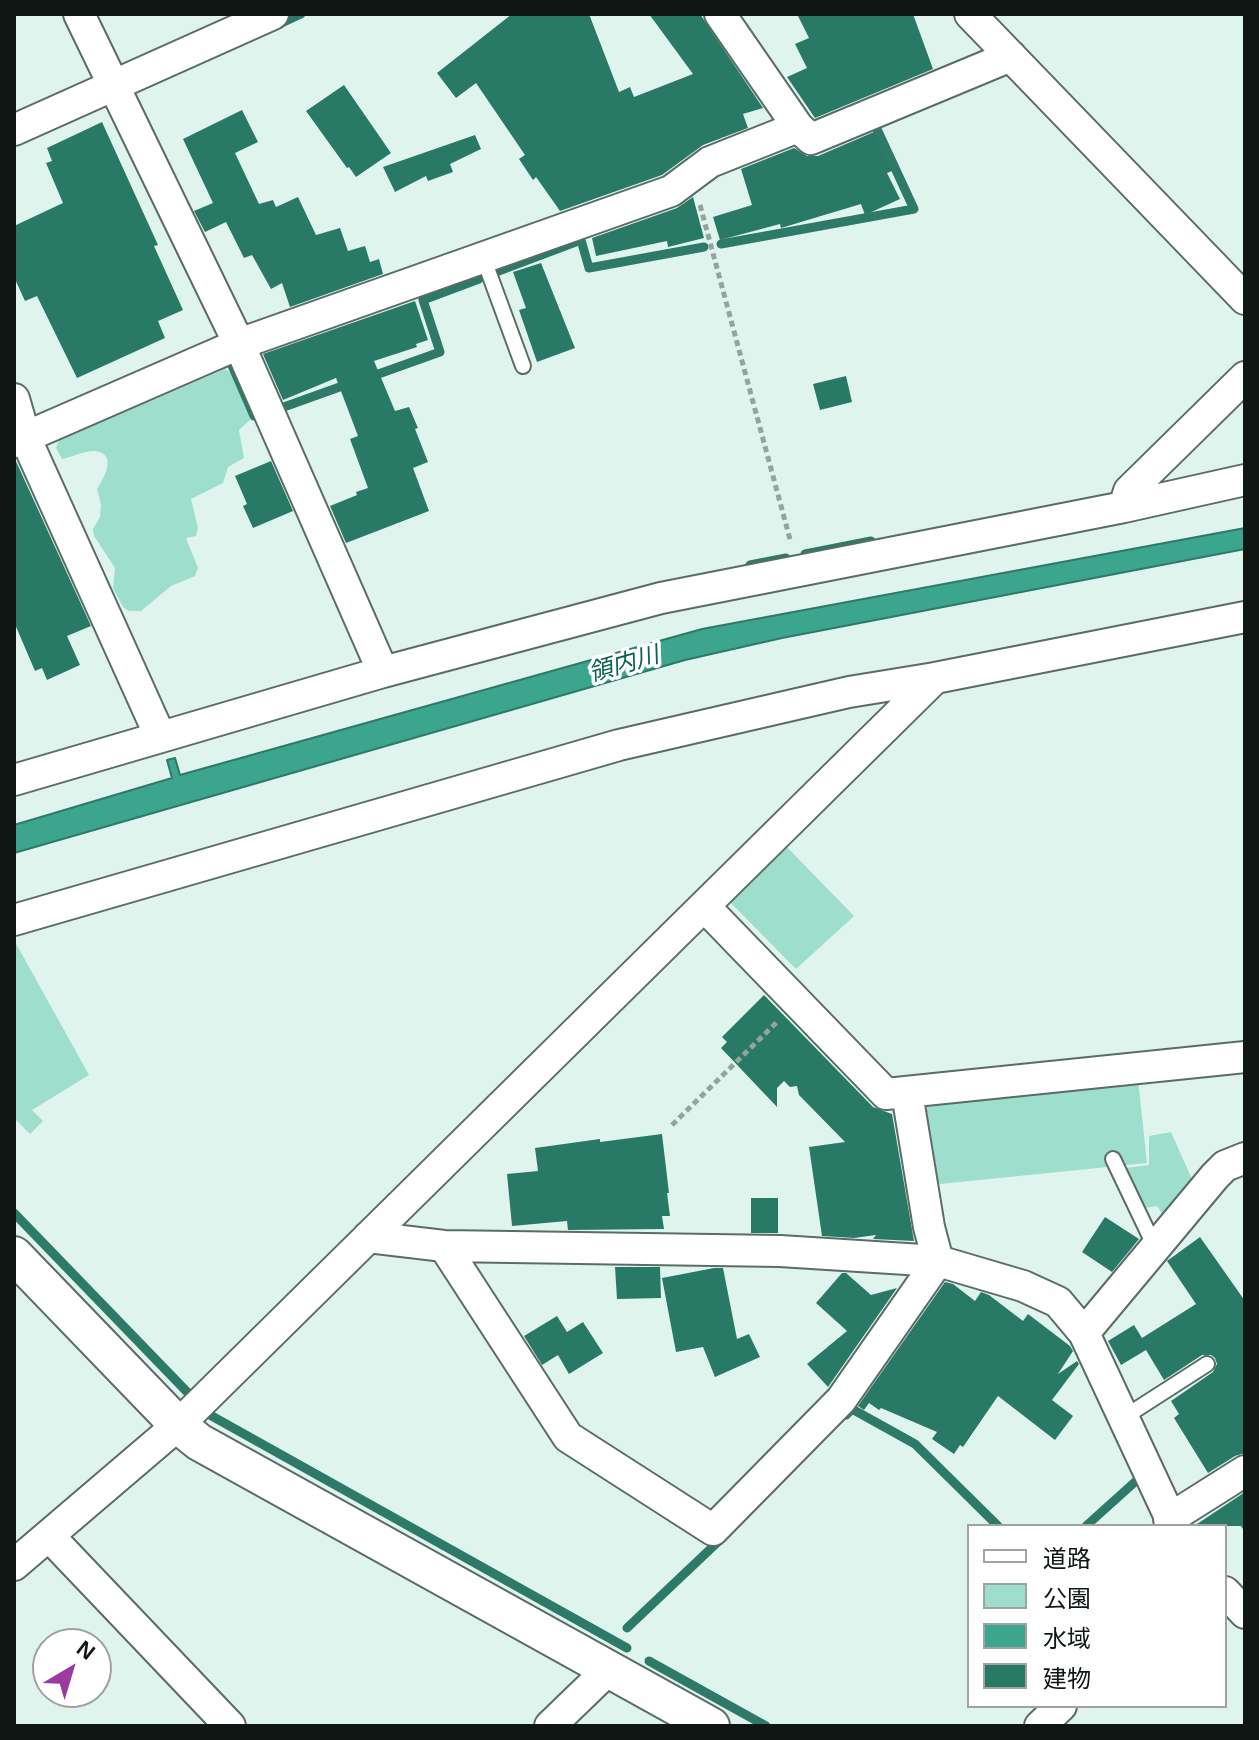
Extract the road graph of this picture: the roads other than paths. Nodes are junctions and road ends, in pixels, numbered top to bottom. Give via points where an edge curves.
1 (79, 14) edge
2 (273, 14) edge
3 (720, 14) edge
4 (970, 14) edge
5 (1011, 56) junction
6 (114, 85) junction
7 (798, 127) junction
8 (14, 130) edge
9 (483, 257) junction
10 (1245, 299) edge
11 (239, 344) junction
12 (523, 366) dead end
13 (1245, 377) edge
14 (14, 399) edge
15 (20, 440) edge
16 (1245, 480) edge
17 (1124, 507) junction
18 (1245, 617) edge
19 (383, 672) junction
20 (935, 678) junction
21 (160, 736) junction
22 (14, 780) edge
23 (704, 906) junction
24 (14, 920) edge
25 (1245, 1057) edge
26 (907, 1093) junction
27 (1245, 1158) edge
28 (1113, 1159) dead end
29 (368, 1237) junction
30 (444, 1246) junction
31 (1155, 1248) junction
32 (14, 1255) edge
33 (938, 1261) junction
34 (1084, 1333) junction
35 (1207, 1364) dead end
36 (1123, 1418) junction
37 (178, 1425) junction
38 (1245, 1471) edge
39 (1172, 1522) edge
40 (49, 1536) junction
41 (14, 1565) edge
42 (1227, 1594) edge
43 (1245, 1613) edge
44 (609, 1669) junction
45 (1059, 1708) edge
46 (230, 1726) edge
47 (550, 1726) edge
48 (711, 1726) edge
49 (1040, 1726) edge

1 - 6 street
2 - 6 street
3 - 7 street
4 - 5 street
5 - 7 street via 811,139
5 - 10 street
6 - 8 street
6 - 11 street
7 - 9 street via 710,162 671,191
9 - 11 street
9 - 12 lane
11 - 15 street
11 - 19 street
13 - 17 street via 1129,491
14 - 15 street
15 - 21 street
16 - 17 street
17 - 19 street via 661,598
18 - 20 street
19 - 21 street
20 - 23 street
20 - 24 street via 849,692 619,745
21 - 22 street
23 - 26 street via 886,1094
23 - 29 street
25 - 26 street
26 - 33 street
27 - 31 street via 1215,1176
28 - 31 lane
29 - 30 street
29 - 37 street
30 - 33 street via 780,1251
30 - 33 street via 568,1437 713,1530 841,1400
31 - 34 street
32 - 37 street
33 - 34 street via 1058,1302
34 - 36 street
35 - 36 lane
36 - 39 street
37 - 40 street
37 - 44 street via 199,1442
38 - 39 street
40 - 41 street
40 - 46 street
42 - 43 street
44 - 47 street
44 - 48 street
45 - 49 street

